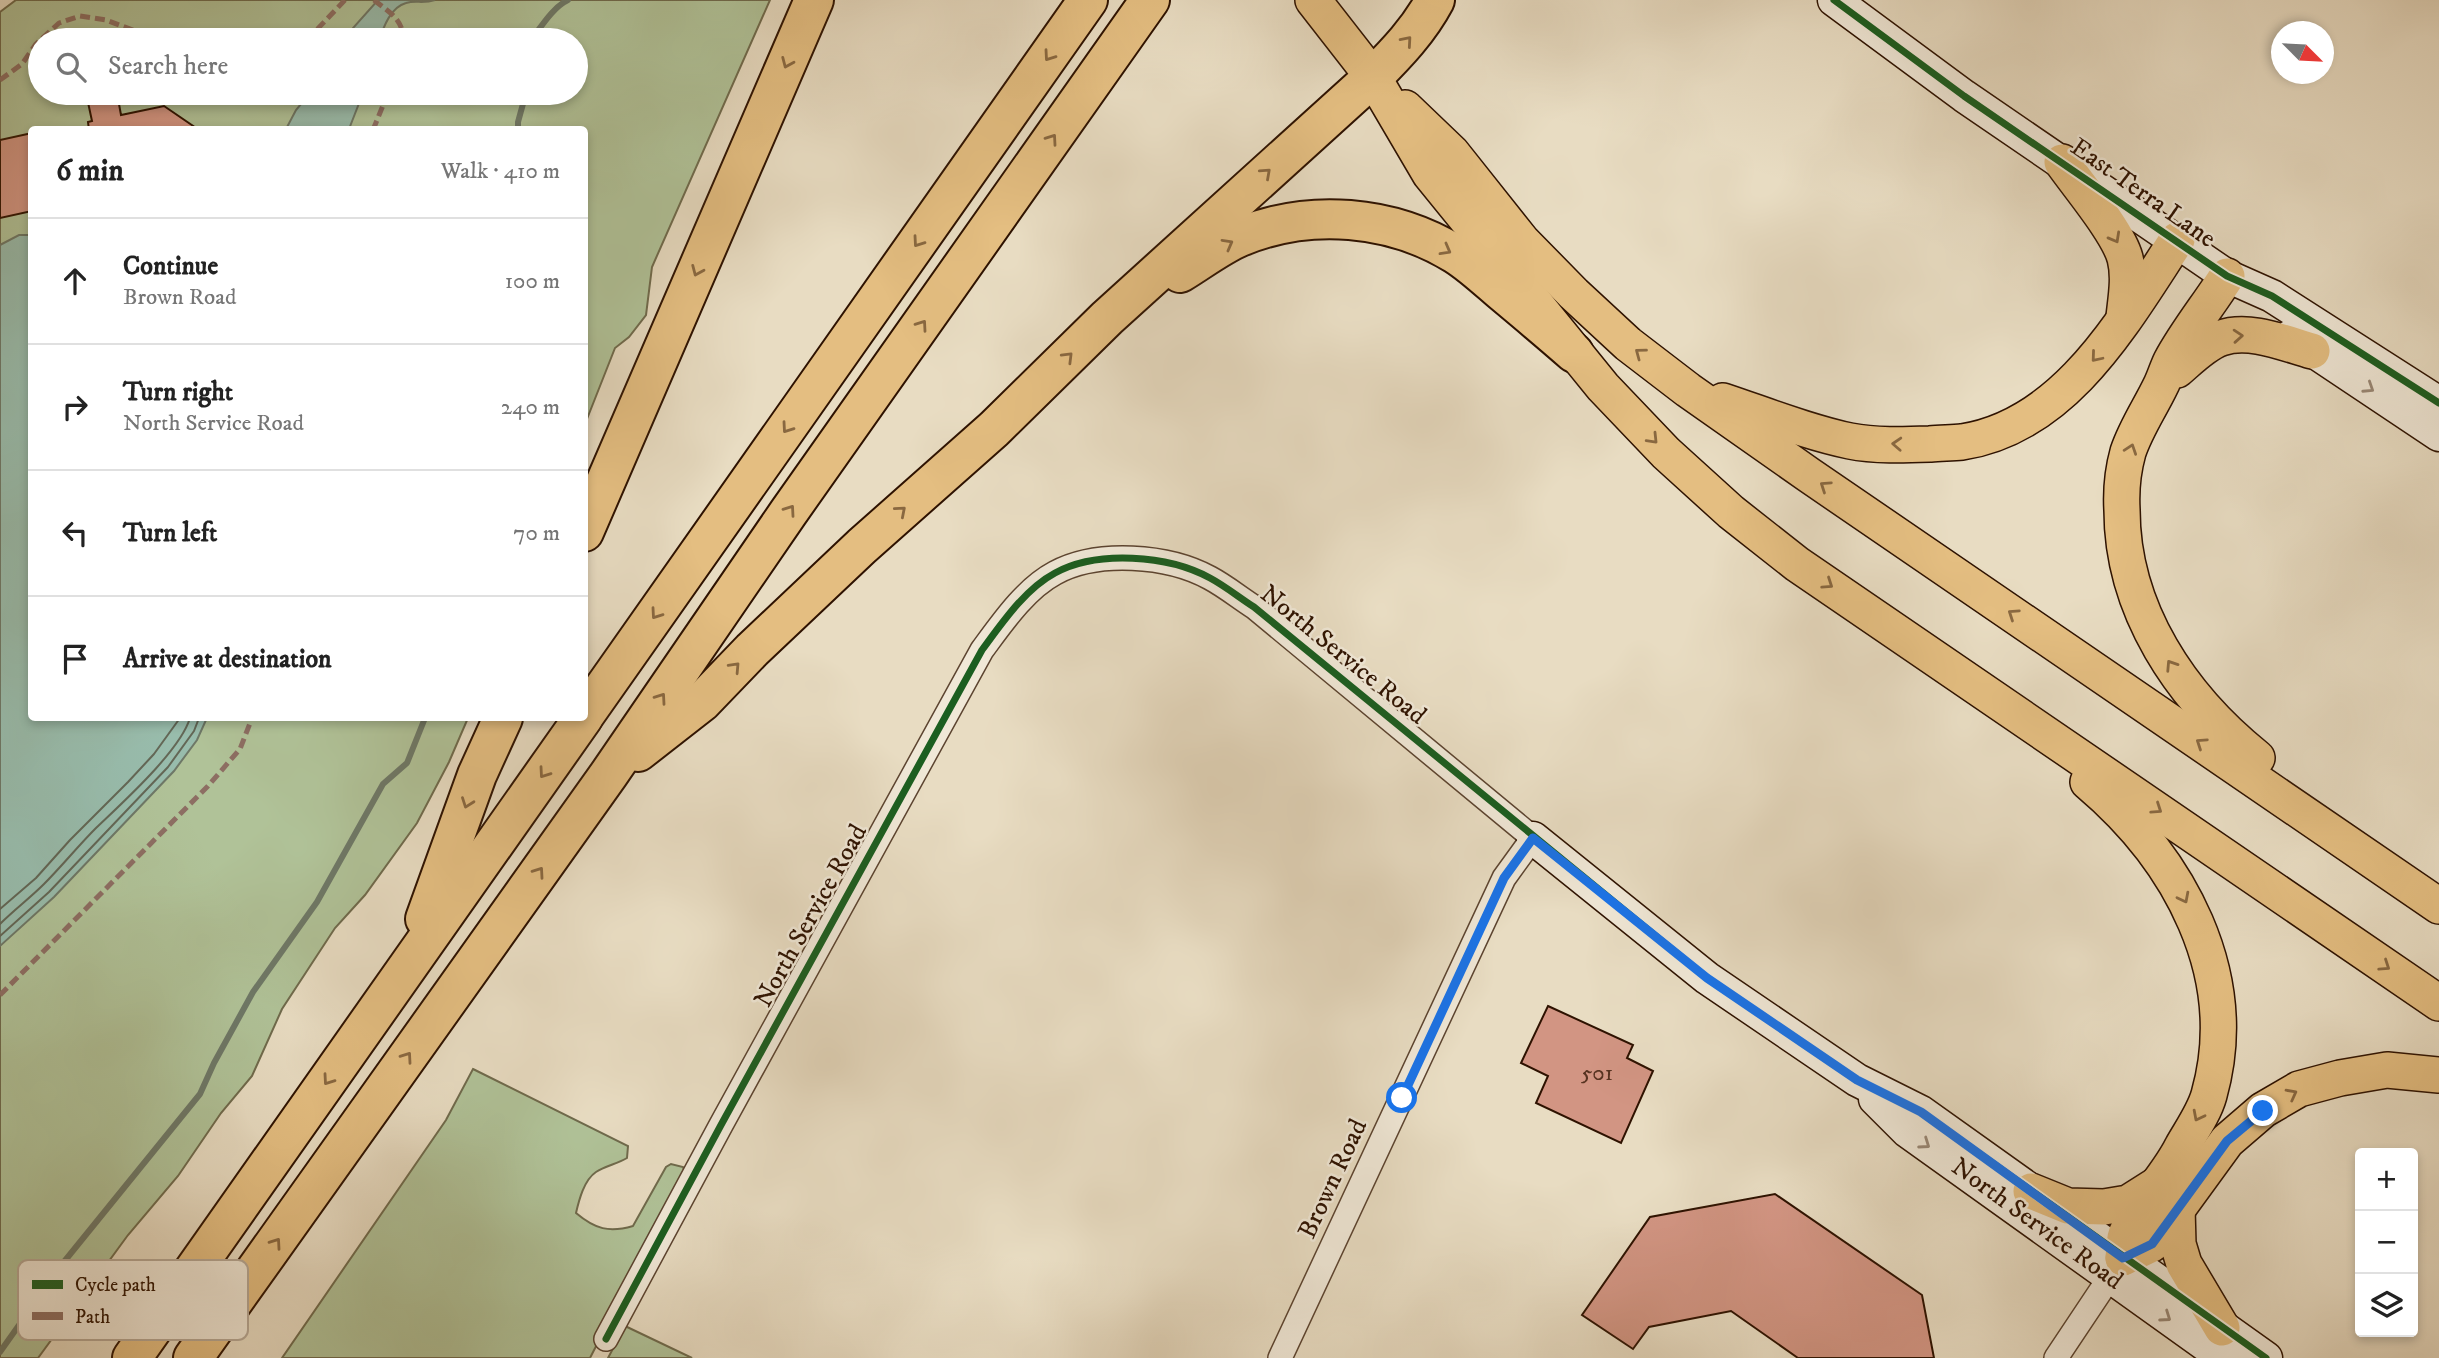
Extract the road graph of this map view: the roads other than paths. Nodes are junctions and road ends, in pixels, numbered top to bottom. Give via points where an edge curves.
1 (814, 0) edge
2 (1088, 0) edge
3 (1150, 0) edge
4 (1313, 0) edge
5 (1435, 0) edge
6 (1834, 0) edge
7 (1373, 77) junction
8 (2062, 162) junction
9 (2177, 240) junction
10 (2227, 276) junction
11 (1107, 318) junction
12 (2123, 321) junction
13 (2312, 351) junction
14 (1574, 353) junction
15 (2162, 384) junction
16 (1688, 390) junction
17 (2439, 403) edge
18 (2439, 435) edge
19 (588, 523) edge
20 (1965, 678) junction
21 (588, 711) edge
22 (502, 721) edge
23 (581, 721) edge
24 (609, 774) junction
25 (1533, 838) junction
26 (2399, 878) junction
27 (2439, 906) edge
28 (410, 964) junction
29 (2439, 1003) edge
30 (2439, 1075) edge
31 (1857, 1080) junction
32 (2031, 1191) junction
33 (2168, 1196) junction
34 (201, 1260) edge
35 (2117, 1267) junction
36 (248, 1281) edge
37 (606, 1339) dead end
38 (145, 1340) edge
39 (206, 1340) edge
40 (2223, 1343) edge
41 (132, 1358) edge
42 (193, 1358) edge
43 (1280, 1358) edge
44 (2056, 1358) edge
45 (2266, 1358) edge

1 -> 19 highway
2 -> 21 highway
24 -> 3 highway
4 - 7 main road
7 -> 5 highway via 1407,43
6 - 8 street, East Terra Lane
11 -> 7 highway
7 - 14 main road via 1430,174
16 -> 7 main road via 1573,294 1522,241 1452,153
8 - 9 street, East Terra Lane
8 -> 12 main road via 2125,257 2128,287
9 - 10 street, East Terra Lane
9 - 12 main road
10 - 13 street, East Terra Lane via 2260,314
10 - 15 main road via 2172,360
10 - 17 street, East Terra Lane via 2272,296
11 -> 14 highway via 1240,237 1304,220 1343,219 1400,229 1457,255
24 -> 11 highway via 702,702 751,650 994,429
12 -> 16 main road via 2084,370 2042,409 2002,430 1963,442 1852,442
15 -> 13 main road via 2221,338 2243,334
13 -> 18 street, East Terra Lane
14 -> 20 main road via 1666,453 1731,512 1797,564
26 -> 15 main road via 2232,738 2176,674 2154,637 2127,568 2122,496 2128,454
26 -> 16 main road
20 -> 29 main road
20 -> 33 main road via 2102,793 2155,852 2184,896 2204,943 2219,1002 2218,1051 2208,1098 2179,1155
22 -> 28 highway via 477,775
23 -> 28 highway
36 -> 24 highway
25 - 31 street, North Service Road via 1707,978
25 - 37 street, North Service Road via 1254,607 1208,577 1152,558 1099,559 1055,573 1016,604 982,650
25 - 43 street, Brown Road via 1499,887
26 - 27 main road
28 -> 34 highway
33 -> 30 main road via 2263,1111 2299,1089 2387,1070
31 - 32 street, North Service Road via 1921,1112
31 -> 35 street, North Service Road via 1907,1131
32 - 33 main road via 2068,1206 2104,1207
32 - 35 street, North Service Road
33 - 35 main road via 2126,1234
33 - 40 main road via 2184,1264
35 - 40 street, North Service Road
35 - 44 street
38 -> 41 highway
42 -> 39 highway
40 - 45 street, North Service Road

